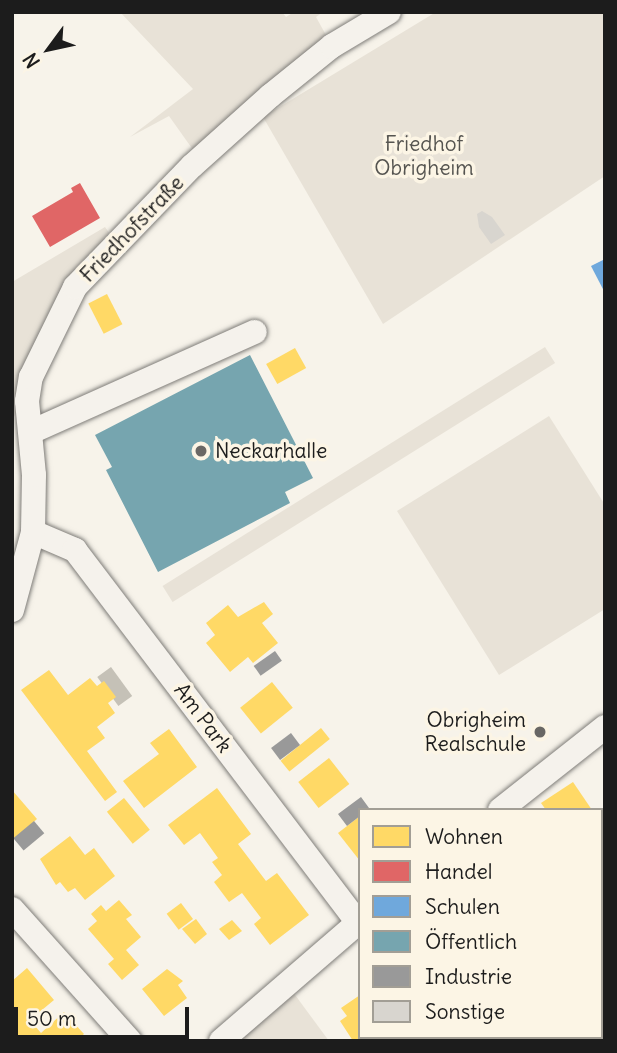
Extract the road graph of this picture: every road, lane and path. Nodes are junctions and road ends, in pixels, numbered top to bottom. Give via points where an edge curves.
1 (388, 12) edge
2 (255, 332) dead end
3 (31, 432) junction
4 (33, 532) junction
5 (12, 610) edge
6 (605, 727) edge
7 (503, 808) edge
8 (12, 909) edge
9 (358, 921) edge
10 (358, 923) edge
11 (130, 1041) edge
12 (221, 1041) edge

1 - 3 street, Friedhofstraße via 332,46 270,96 192,166 75,287 31,377 27,401
2 - 3 street
3 - 4 street, Friedhofstraße
4 - 5 street, Friedhofstraße
4 - 9 street, Am Park via 75,550
6 - 7 street
8 - 11 street
10 - 12 street

